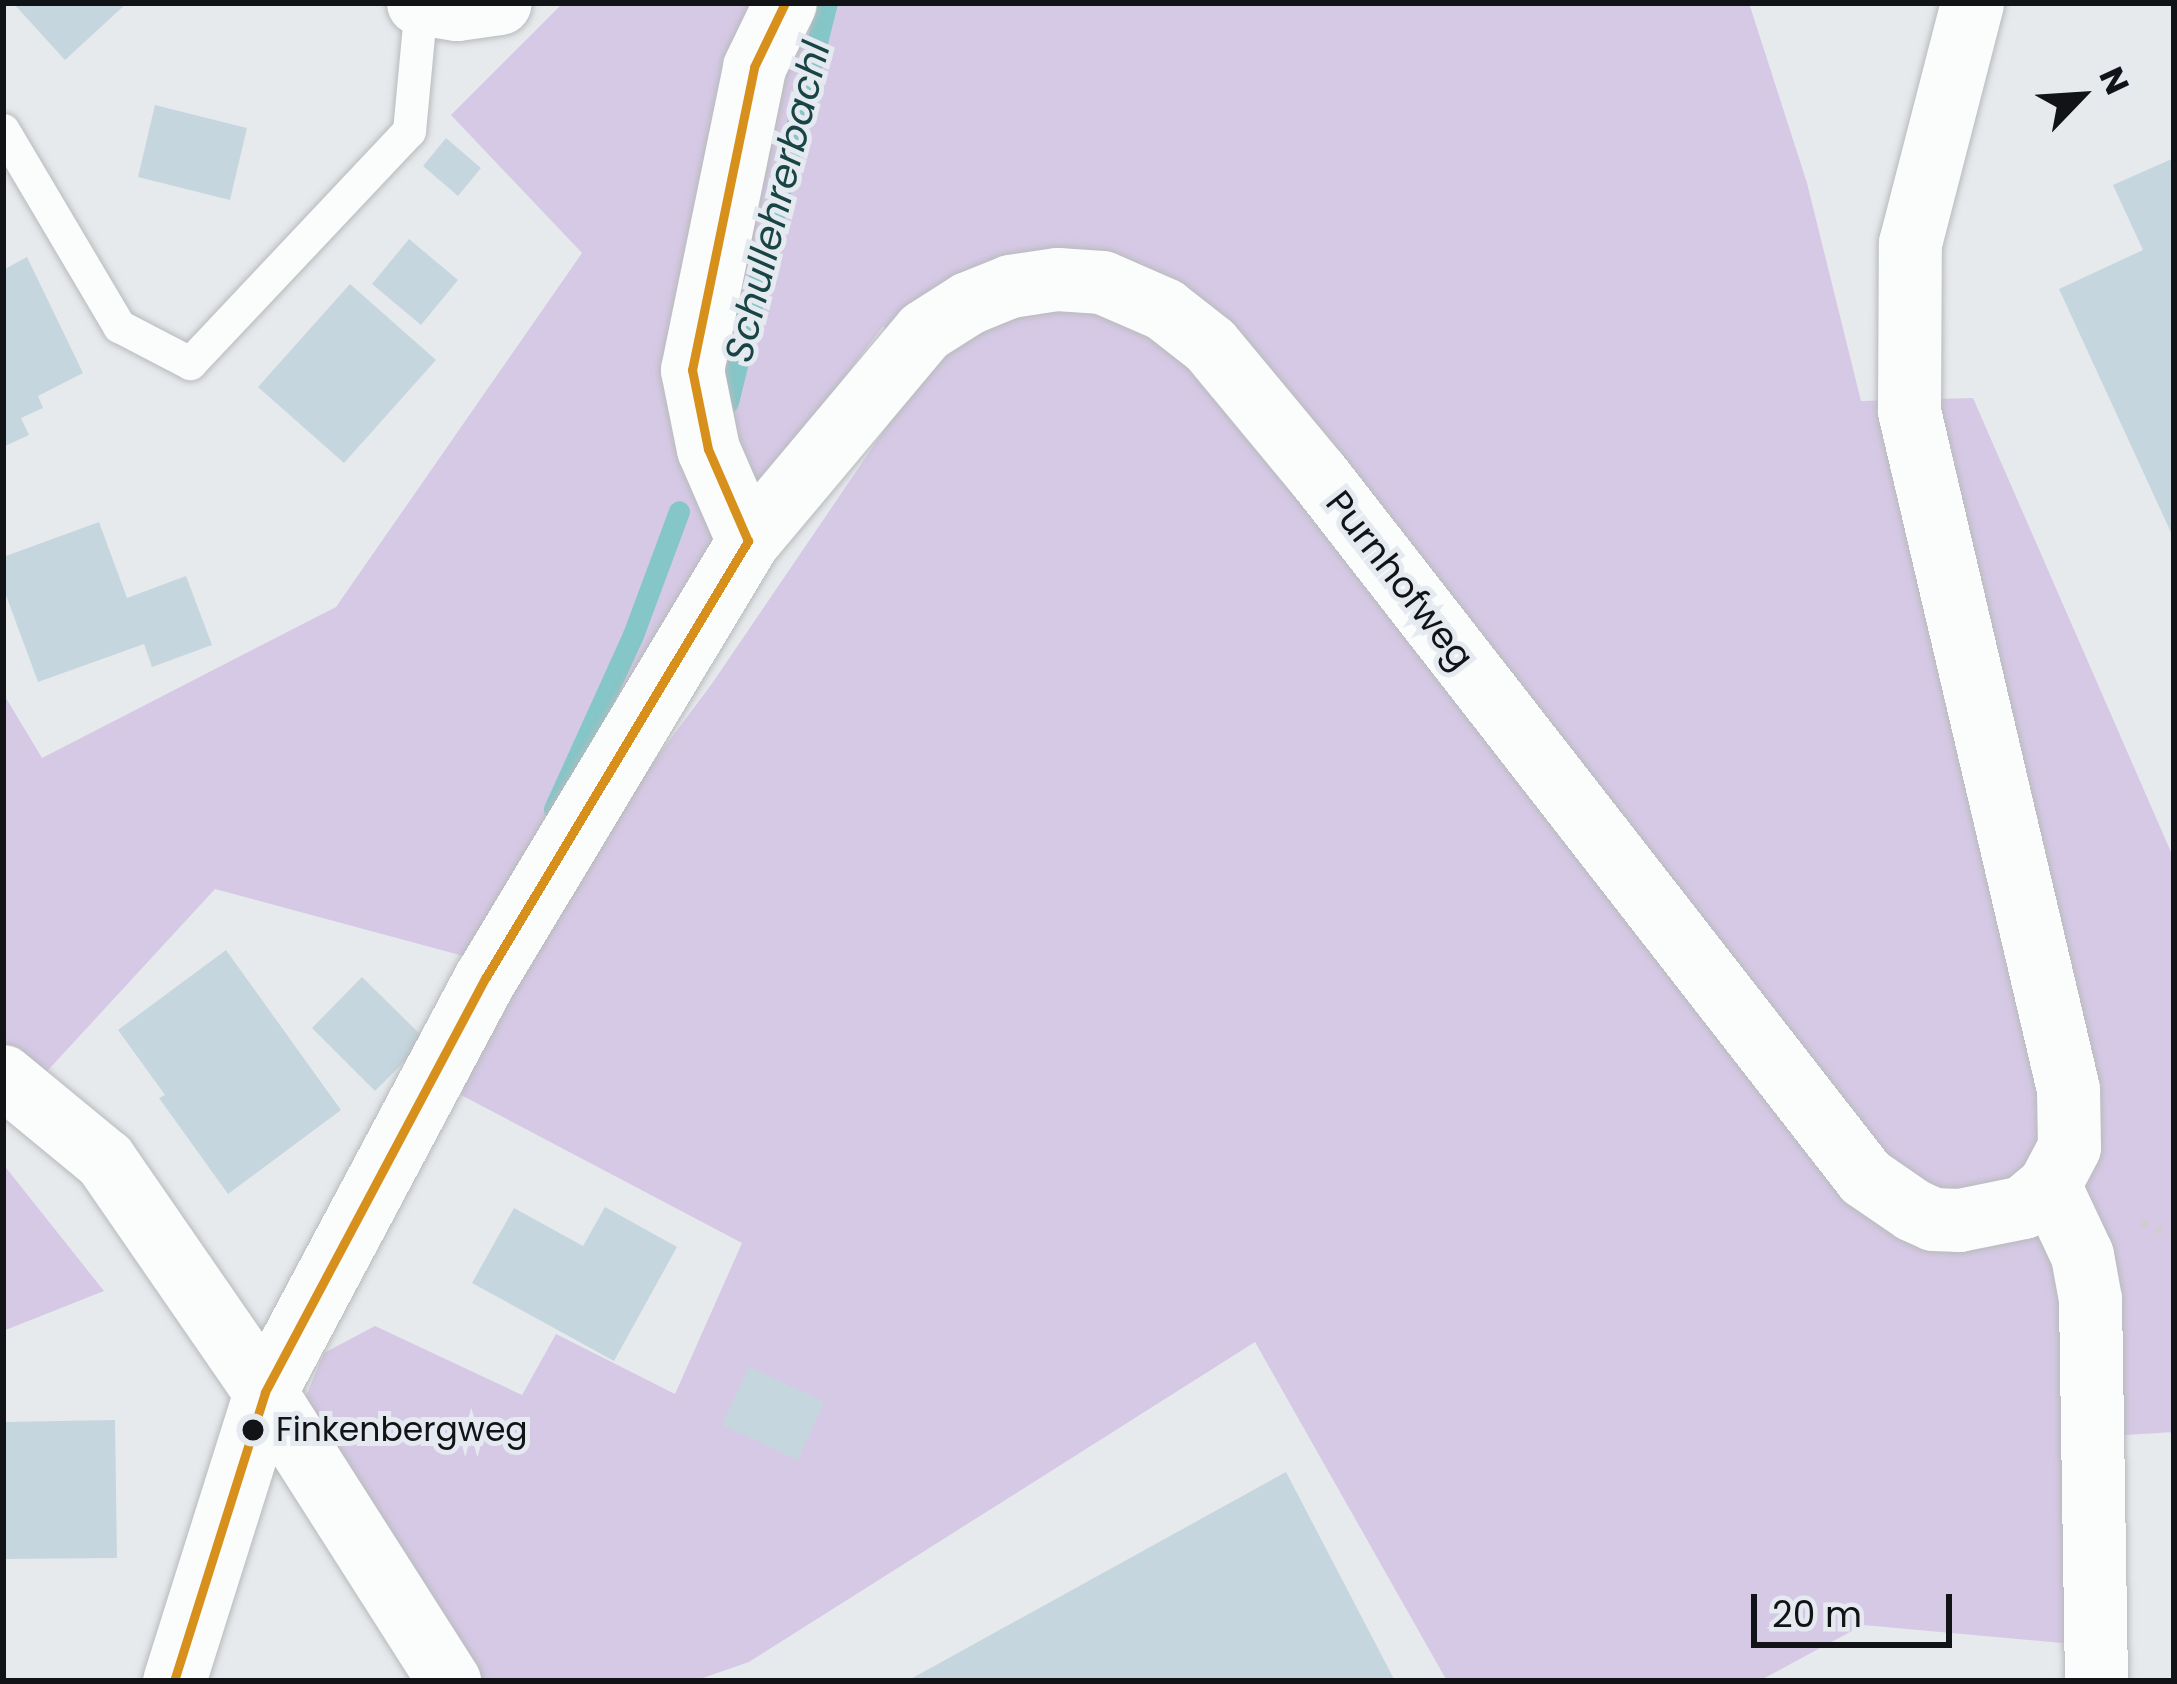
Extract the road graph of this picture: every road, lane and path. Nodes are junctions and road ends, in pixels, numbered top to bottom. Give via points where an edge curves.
1 (420, 3) edge
2 (500, 3) edge
3 (785, 3) edge
4 (1972, 3) edge
5 (3, 130) edge
6 (748, 542) junction
7 (3, 1076) edge
8 (2049, 1185) junction
9 (265, 1392) junction
10 (174, 1681) edge
11 (448, 1681) edge
12 (2096, 1681) edge

1 - 2 street
1 - 5 lane via 410,131 190,363 119,326
3 - 6 street via 754,67 692,370 708,449
4 - 8 street via 1910,243 1910,411 2068,1089 2069,1147
6 - 8 street, Purnhofweg via 899,356 946,316 988,292 1036,280 1078,279 1133,292 1210,345 1246,386 1865,1177 1933,1219 2023,1207
6 - 9 street, Purnhofweg via 486,977
7 - 9 street via 105,1160
8 - 12 street via 2082,1255 2090,1299
9 - 10 street, Purnhofweg
9 - 11 street

